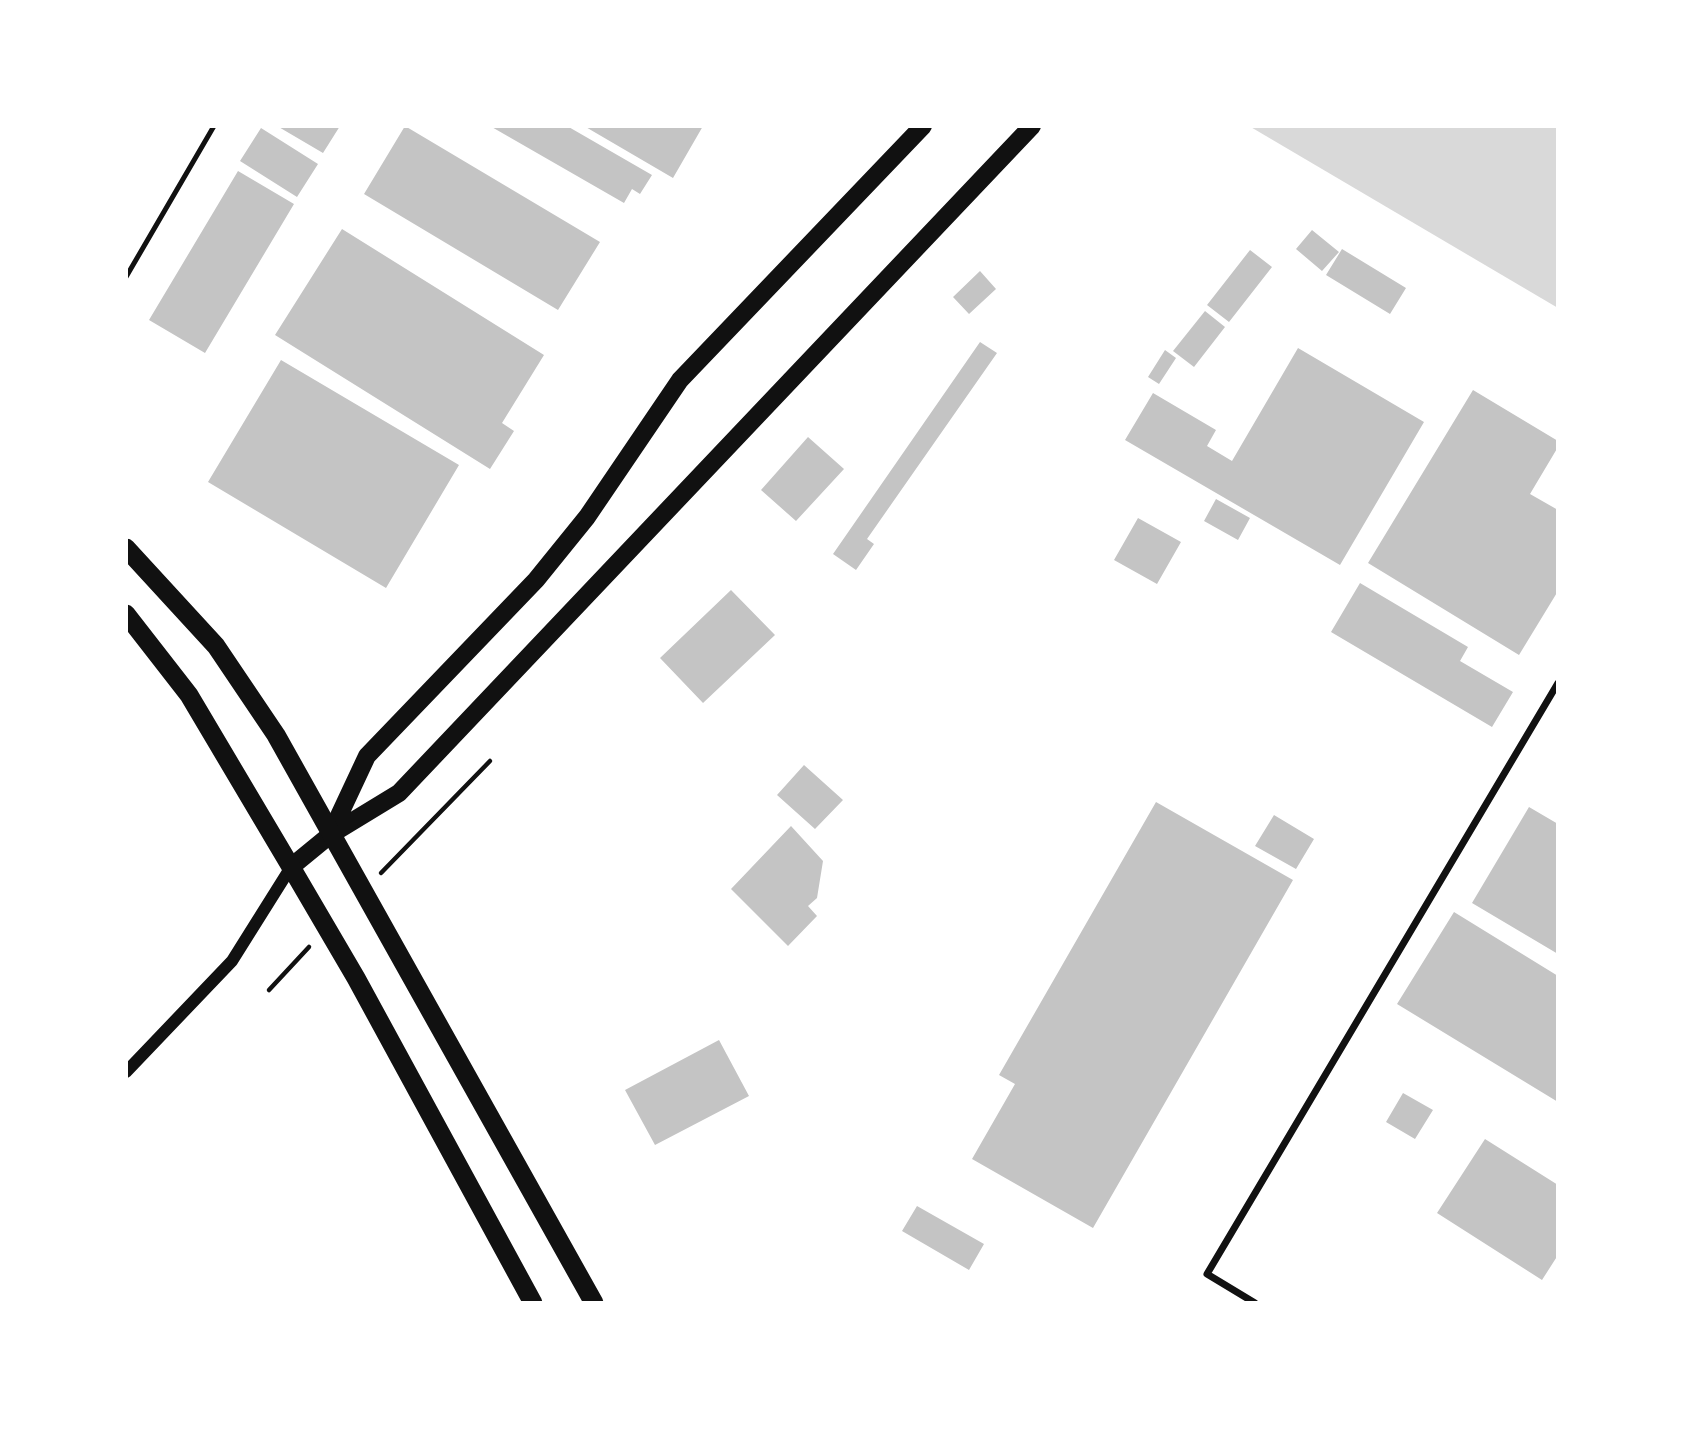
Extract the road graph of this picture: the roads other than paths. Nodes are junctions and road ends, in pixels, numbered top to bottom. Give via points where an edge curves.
1 (214, 126) edge
2 (923, 126) edge
3 (1032, 126) edge
4 (126, 277) edge
5 (126, 548) edge
6 (126, 614) edge
7 (1558, 683) edge
8 (330, 835) junction
9 (291, 867) junction
10 (126, 1072) edge
11 (533, 1303) edge
12 (594, 1303) edge
13 (1255, 1303) edge

1 - 4 lane
2 - 8 main road via 680,380 587,517 536,580 367,756
3 - 8 main road via 399,793
5 - 8 highway via 216,646 276,735
6 - 9 highway via 189,695
7 - 13 street via 1208,1274
8 - 9 main road
8 - 12 highway
9 - 10 street via 232,961
9 - 11 highway

